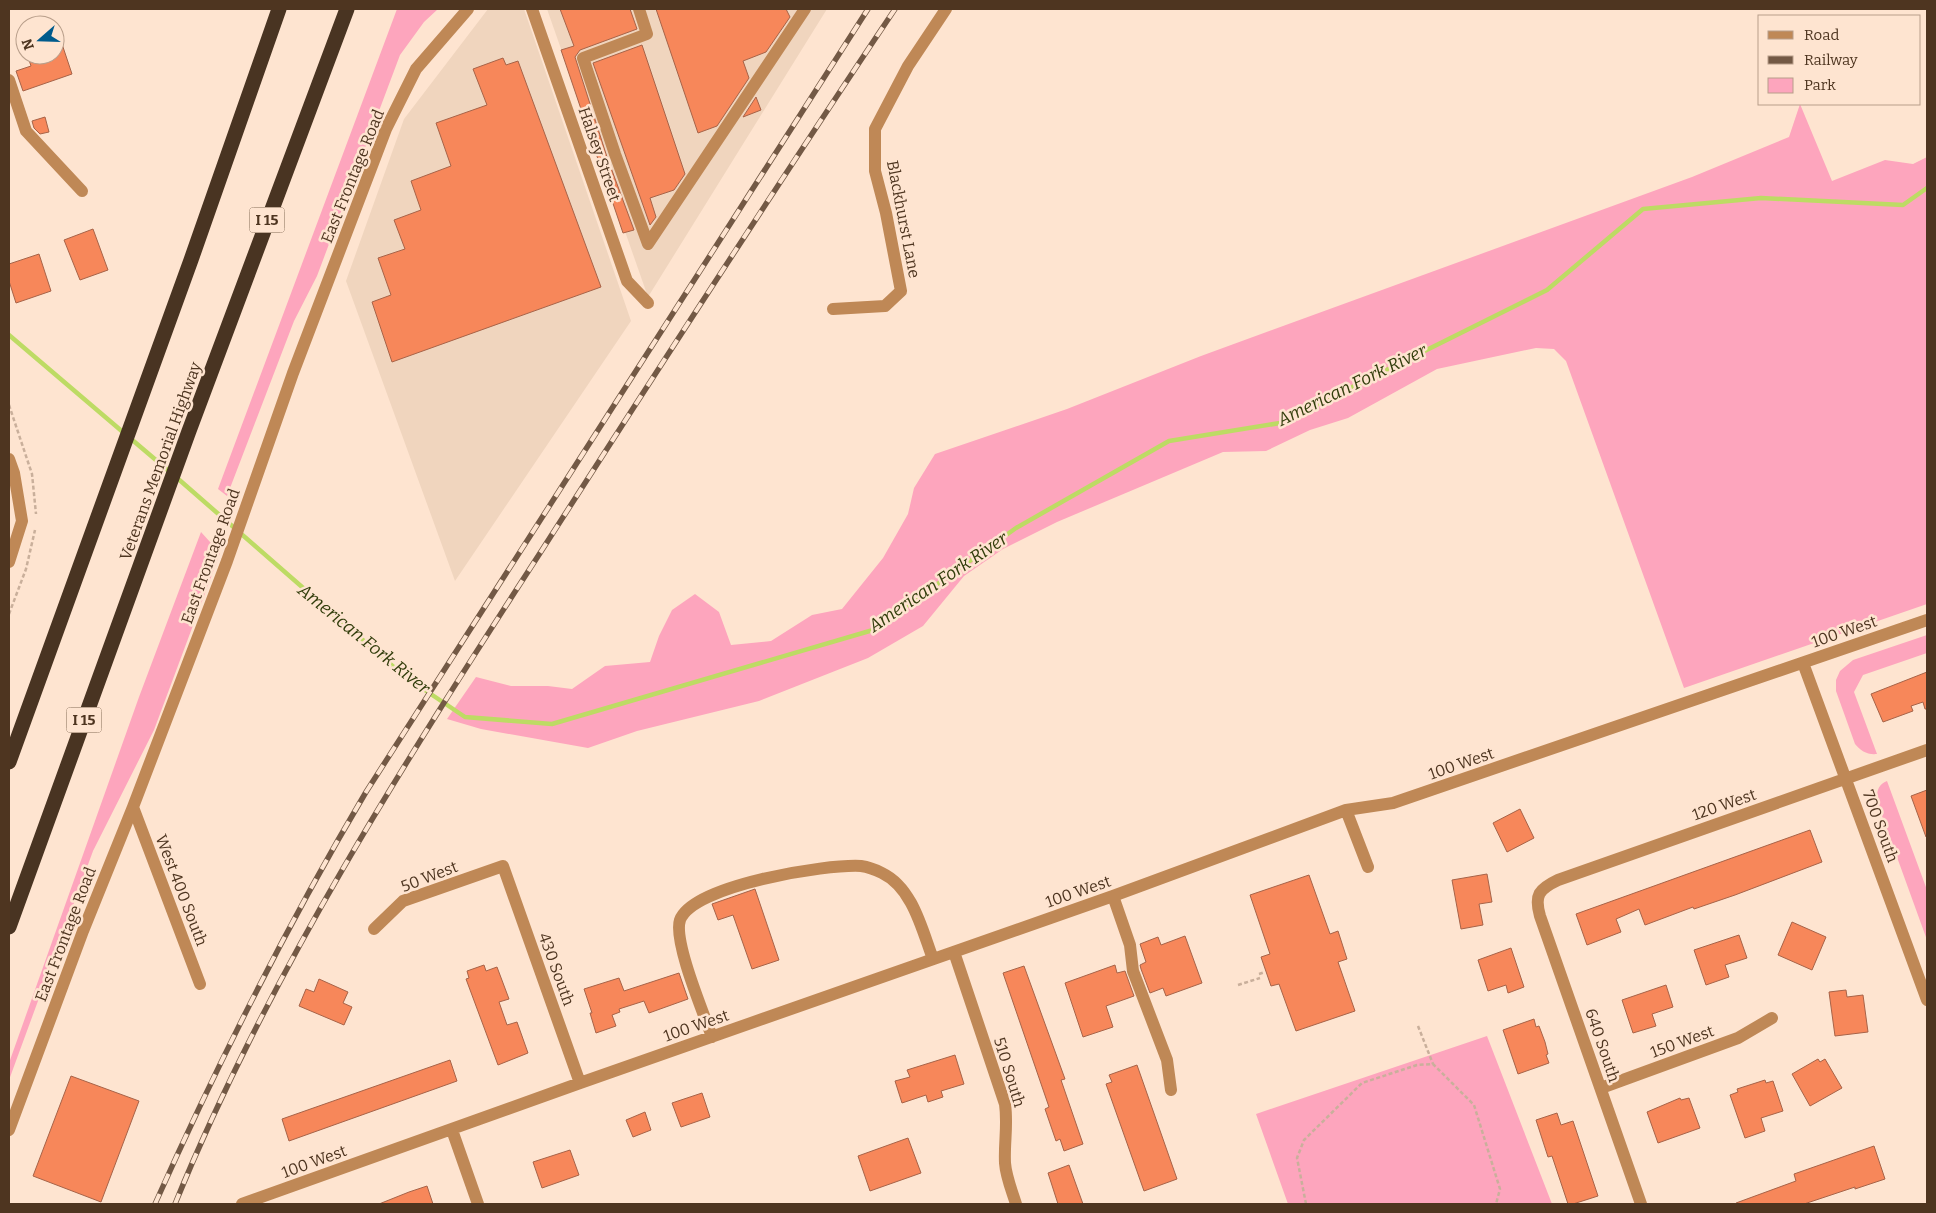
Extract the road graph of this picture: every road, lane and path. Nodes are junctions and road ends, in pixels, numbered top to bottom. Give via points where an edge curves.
1 (280, 9) edge
2 (347, 9) edge
3 (468, 9) edge
4 (532, 9) edge
5 (639, 9) edge
6 (805, 9) edge
7 (946, 9) edge
8 (9, 80) edge
9 (82, 191) dead end
10 (648, 304) dead end
11 (833, 309) dead end
12 (9, 459) edge
13 (9, 562) edge
14 (1927, 620) edge
15 (1803, 663) junction
16 (1927, 750) edge
17 (9, 762) edge
18 (1846, 778) junction
19 (133, 807) junction
20 (1346, 810) junction
21 (503, 866) joint
22 (1368, 867) dead end
23 (1113, 896) junction
24 (1538, 897) joint
25 (9, 927) edge
26 (374, 929) dead end
27 (954, 952) junction
28 (934, 959) junction
29 (1265, 972) dead end
30 (200, 984) dead end
31 (1238, 985) dead end
32 (1927, 1000) edge
33 (1772, 1018) dead end
34 (1418, 1026) dead end
35 (712, 1037) junction
36 (1433, 1064) junction
37 (580, 1083) junction
38 (1601, 1088) junction
39 (1171, 1090) dead end
40 (9, 1130) edge
41 (452, 1130) junction
42 (242, 1204) edge
43 (478, 1204) edge
44 (1016, 1204) edge
45 (1306, 1204) edge
46 (1496, 1204) edge
47 (1641, 1204) edge

1 - 17 highway
2 - 25 highway, Veterans Memorial Highway / I 15
3 - 19 street, East Frontage Road via 416,69 386,129
4 - 10 street, Halsey Street via 627,281
5 - 6 street via 647,34 584,58 648,244
7 - 11 street, Blackhurst Lane via 908,66 875,130 875,171 901,291 885,306
8 - 9 street via 26,131
12 - 13 street via 22,521
14 - 15 street, 100 West
15 - 18 street, 700 South
15 - 20 street, 100 West via 1393,804
16 - 18 street, 120 West
18 - 24 street, 120 West via 1558,880 1546,885
18 - 32 street, 700 South
19 - 30 street, West 400 South
19 - 40 street, East Frontage Road
20 - 22 street
20 - 23 street, 100 West
21 - 26 street, 50 West via 403,901
21 - 37 street, 430 South
23 - 27 street, 100 West
23 - 39 street via 1130,945 1133,971 1167,1060
24 - 38 street, 640 South via 1536,904
27 - 28 street, 100 West
27 - 44 street, 510 South via 1005,1104 1008,1122 1005,1163
28 - 35 street, 100 West
28 - 35 street via 903,888 884,874 863,866 835,866 752,881 704,899 689,908 680,920 682,950
29 - 31 path
33 - 38 street, 150 West via 1738,1038
34 - 36 path
35 - 37 street, 100 West
36 - 45 path via 1418,1065 1362,1083 1304,1140 1296,1158
36 - 46 path via 1474,1105 1500,1189
37 - 41 street, 100 West
38 - 47 street, 640 South
41 - 42 street, 100 West
41 - 43 street

